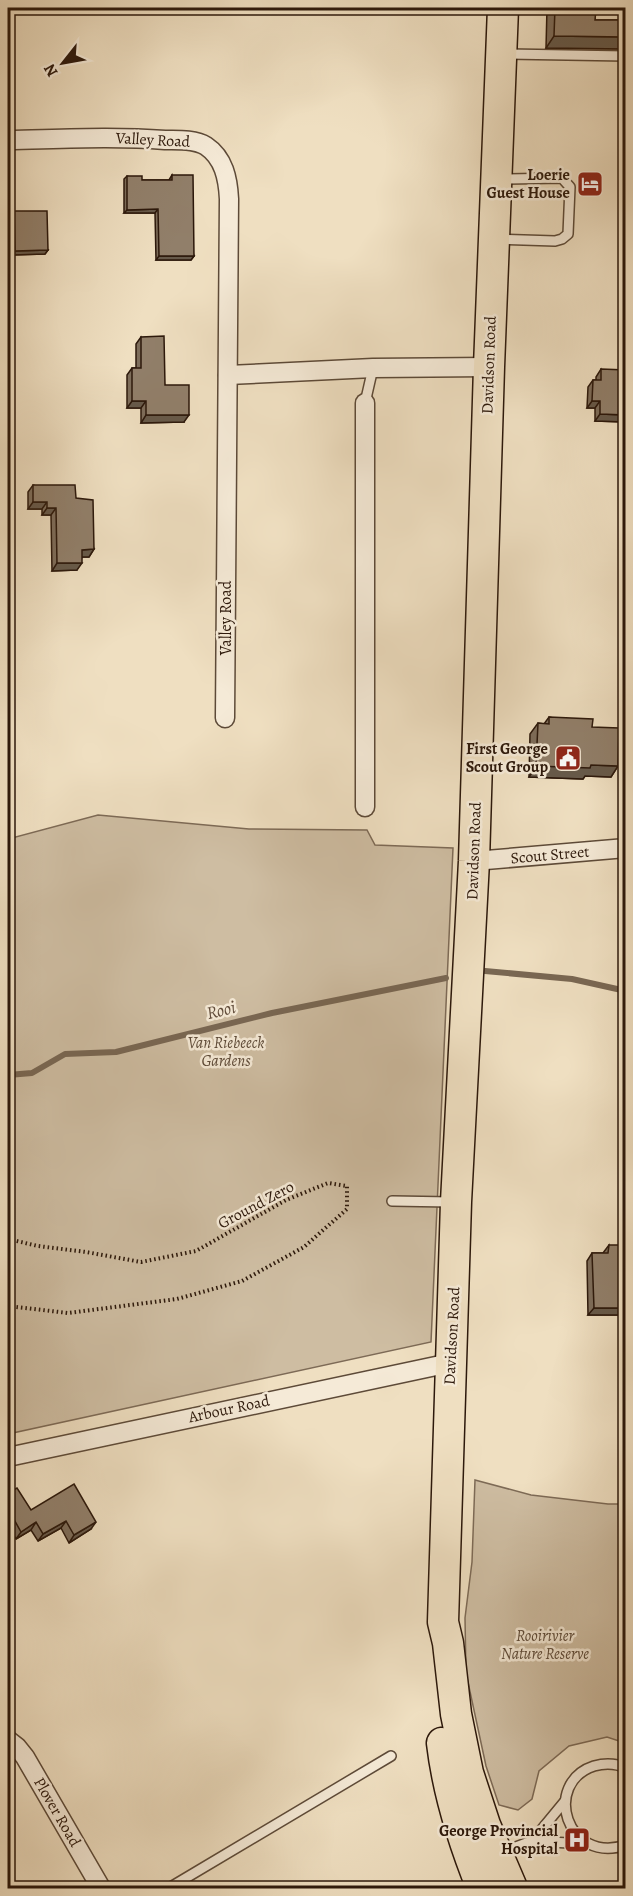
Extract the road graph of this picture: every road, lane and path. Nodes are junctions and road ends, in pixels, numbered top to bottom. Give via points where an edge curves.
1 (503, 8) edge
2 (500, 54) junction
3 (626, 56) edge
4 (8, 140) edge
5 (496, 179) junction
6 (494, 239) junction
7 (373, 368) junction
8 (489, 368) junction
9 (228, 375) junction
10 (364, 403) joint
11 (225, 718) dead end
12 (365, 807) dead end
13 (626, 848) edge
14 (474, 861) junction
15 (392, 1202) dead end
16 (456, 1202) junction
17 (8, 1239) edge
18 (8, 1306) edge
19 (450, 1363) junction
20 (8, 1456) edge
21 (8, 1740) edge
22 (391, 1756) dead end
23 (626, 1768) edge
24 (565, 1801) junction
25 (532, 1840) junction
26 (587, 1844) junction
27 (626, 1845) edge
28 (484, 1866) edge
29 (101, 1888) edge
30 (169, 1888) edge
31 (512, 1888) edge

1 - 2 highway, Davidson Road
2 - 3 lane
2 - 5 highway, Davidson Road
4 - 9 street, Valley Road via 135,138 198,142 208,147 228,179
5 - 6 highway, Davidson Road
5 - 6 lane via 562,178 570,187 568,234 562,239
6 - 8 highway, Davidson Road
7 - 8 street
7 - 9 street
7 - 10 lane
8 - 14 highway, Davidson Road
9 - 11 street, Valley Road
10 - 12 street
13 - 14 street, Scout Street
14 - 16 highway, Davidson Road
15 - 16 lane
16 - 19 highway, Davidson Road
17 - 18 path, Ground Zero via 141,1262 196,1251 286,1200 328,1183 347,1186 347,1209 304,1247 242,1281 177,1299 68,1313
19 - 20 street, Arbour Road
19 - 28 highway, Davidson Road via 442,1622 435,1665 451,1794
21 - 29 street, Plover Road via 25,1757
22 - 30 lane
23 - 24 lane via 599,1764 589,1768 573,1781
24 - 25 lane
24 - 26 lane via 566,1818 574,1833
25 - 26 lane
25 - 28 lane
26 - 27 lane via 600,1849
28 - 31 highway, Davidson Road

